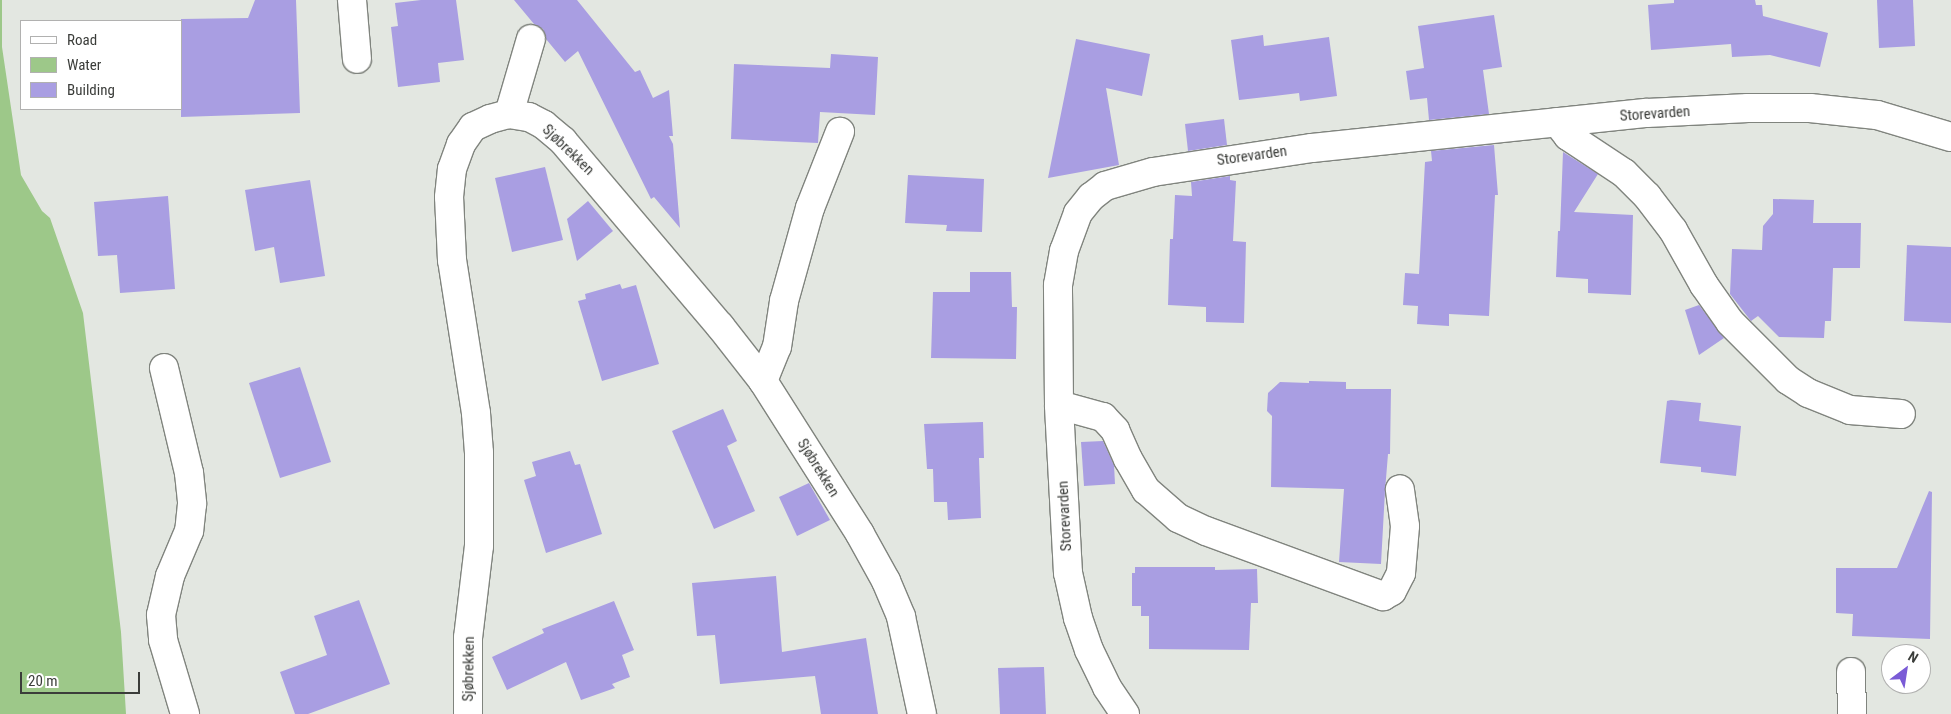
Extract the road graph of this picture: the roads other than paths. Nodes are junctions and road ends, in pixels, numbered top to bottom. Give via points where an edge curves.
1 (352, 0) edge
2 (531, 39) dead end
3 (357, 59) dead end
4 (509, 114) junction
5 (1557, 122) junction
6 (840, 132) dead end
7 (1951, 137) edge
8 (164, 368) dead end
9 (763, 381) junction
10 (1060, 405) junction
11 (1901, 414) dead end
12 (1400, 489) dead end
13 (1851, 672) dead end
14 (185, 714) edge
15 (468, 714) edge
16 (922, 714) edge
17 (1125, 714) edge
18 (1852, 714) edge

1 - 3 street
2 - 4 street
4 - 9 street, Sjøbrekken via 529,117 563,141 714,318
4 - 15 street, Sjøbrekken via 473,127 461,144 452,169 450,197 452,260 479,453 479,546 468,638
5 - 7 street, Storevarden via 1647,113 1810,108 1878,115
5 - 10 street, Storevarden via 1321,146 1153,172 1105,186 1078,213 1064,251 1058,286
5 - 11 street via 1568,136 1624,173 1647,196 1673,230 1730,322 1788,380 1808,393 1850,410
6 - 9 street via 810,208 784,301 777,346
8 - 14 street via 185,455 192,504 189,532 167,585 161,615 163,640
9 - 16 street, Sjøbrekken via 886,581 901,617
10 - 12 street via 1103,417 1115,430 1146,490 1178,518 1206,532 1383,596 1392,591 1400,573 1405,526
10 - 17 street, Storevarden via 1068,573 1089,650 1106,687
13 - 18 street

